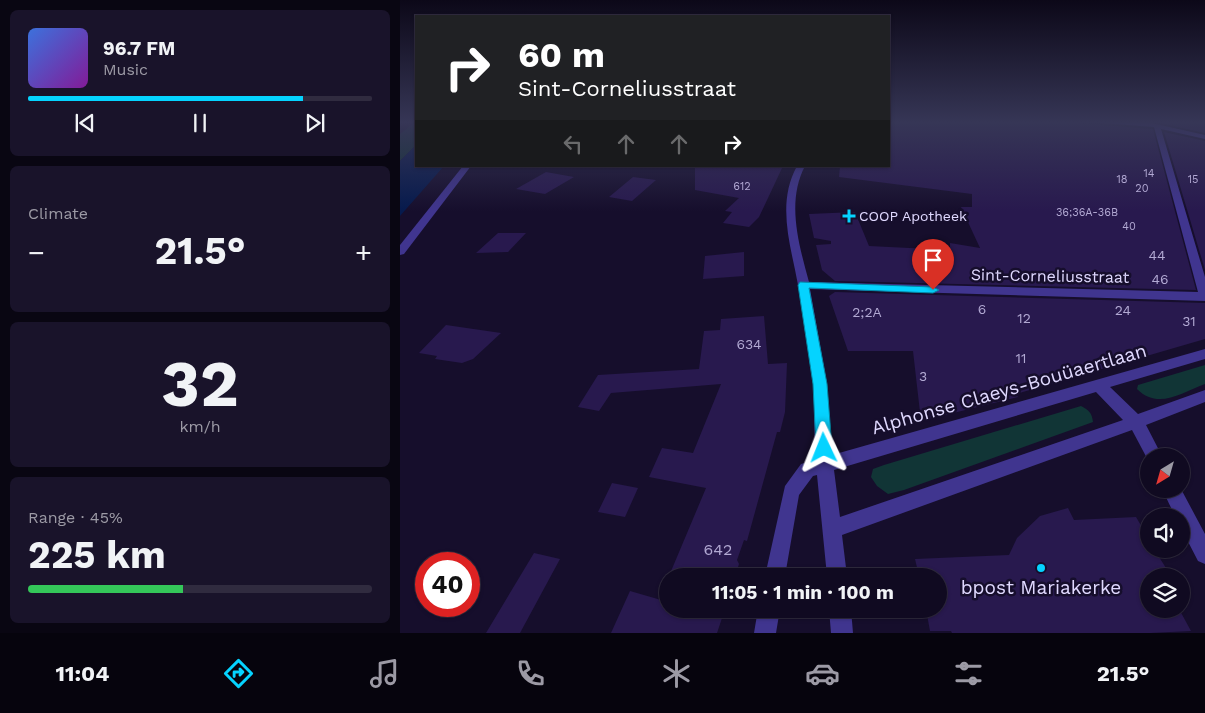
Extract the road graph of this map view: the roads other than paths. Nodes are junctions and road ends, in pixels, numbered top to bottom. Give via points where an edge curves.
1 (1164, 152) edge
2 (466, 167) edge
3 (800, 167) edge
4 (400, 252) edge
5 (804, 285) junction
6 (1205, 297) edge
7 (1205, 354) edge
8 (1098, 385) junction
9 (1205, 396) edge
10 (1136, 422) junction
11 (1150, 448) edge
12 (824, 463) junction
13 (1176, 498) edge
14 (833, 529) junction
15 (1205, 554) edge
16 (777, 568) edge
17 (836, 568) edge
18 (767, 618) edge
19 (841, 618) edge
20 (764, 633) edge
21 (842, 633) edge

1 - 6 street
2 - 4 street
3 - 5 street via 794,179 791,205 792,235
5 - 6 street, Sint-Corneliusstraat
5 - 12 street via 820,384
7 - 8 street, Alphonse Claeys-Bouüaertlaan
8 - 10 street
8 - 12 street, Alphonse Claeys-Bouüaertlaan
9 - 10 street
10 - 11 street
10 - 14 street
12 - 14 street
12 - 16 street, Alphonse Claeys-Bouüaertlaan via 806,470 791,492
13 - 15 street
14 - 17 street
18 - 20 street
19 - 21 street

